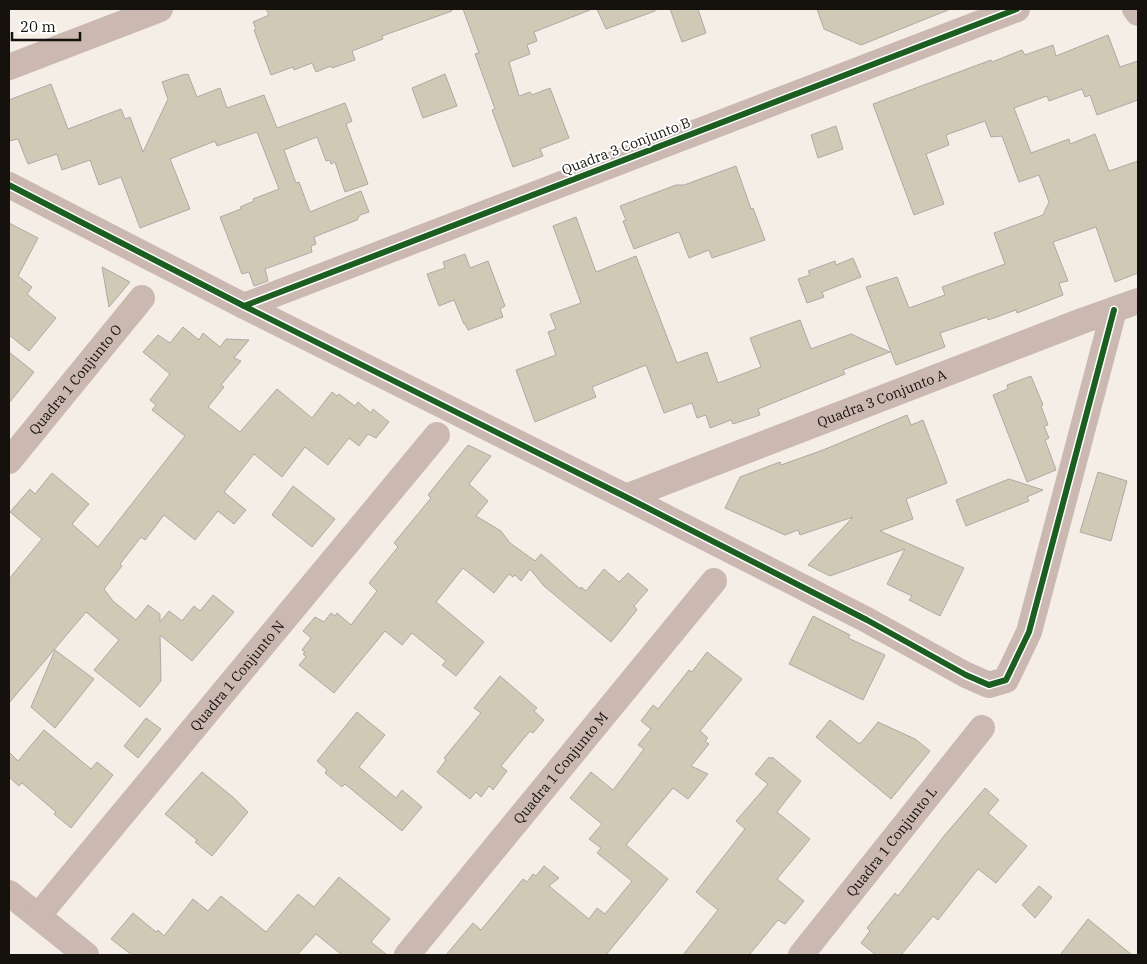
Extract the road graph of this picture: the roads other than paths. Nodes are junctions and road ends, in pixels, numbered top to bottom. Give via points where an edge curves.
1 (160, 9) edge
2 (1017, 9) edge
3 (1135, 9) edge
4 (1138, 13) edge
5 (9, 67) edge
6 (9, 185) edge
7 (142, 298) dead end
8 (1138, 301) edge
9 (244, 306) junction
10 (1114, 310) junction
11 (437, 436) dead end
12 (9, 461) edge
13 (626, 497) junction
14 (714, 580) dead end
15 (982, 728) dead end
16 (9, 892) edge
17 (38, 916) junction
18 (86, 955) edge
19 (407, 955) edge
20 (802, 955) edge

1 - 5 street
2 - 9 street, Quadra 3 Conjunto B
3 - 4 street
6 - 9 street
7 - 12 street, Quadra 1 Conjunto O
8 - 10 street, Quadra 3 Conjunto A
9 - 13 street
10 - 13 street, Quadra 3 Conjunto A
10 - 13 street via 1029,632 1006,680 989,685 966,675 867,620
11 - 17 street, Quadra 1 Conjunto N
14 - 19 street, Quadra 1 Conjunto M
15 - 20 street, Quadra 1 Conjunto L
16 - 17 street
17 - 18 street

